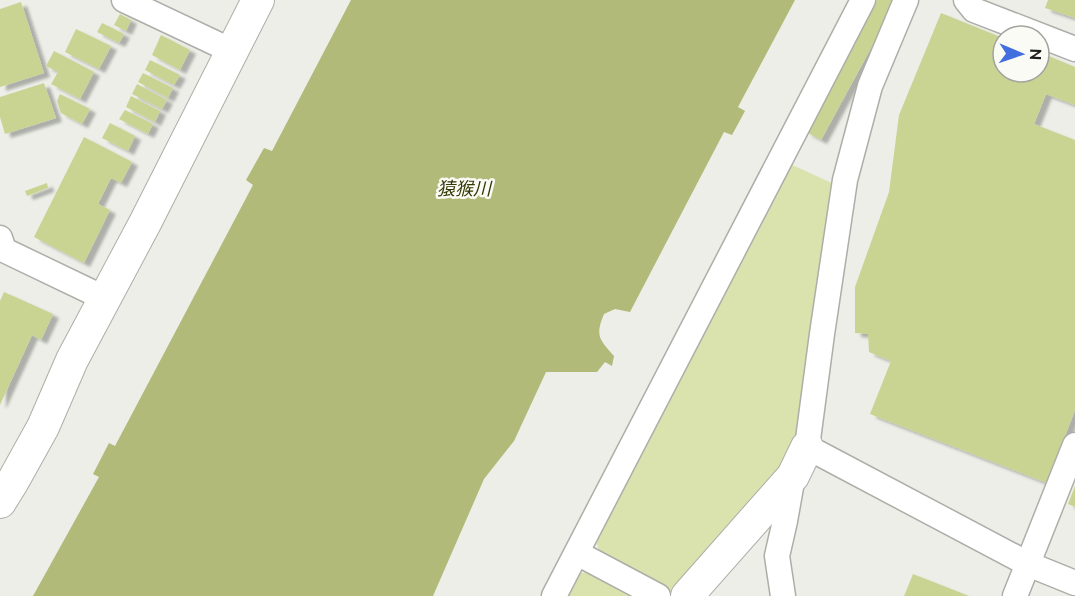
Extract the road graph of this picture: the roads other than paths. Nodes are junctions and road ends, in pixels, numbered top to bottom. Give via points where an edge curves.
1 (124, 0) edge
2 (258, 0) edge
3 (863, 0) edge
4 (906, 0) edge
5 (966, 0) edge
6 (1075, 49) edge
7 (232, 51) junction
8 (1, 246) edge
9 (104, 298) junction
10 (1075, 445) edge
11 (807, 447) junction
12 (793, 476) junction
13 (0, 502) edge
14 (577, 553) junction
15 (1028, 564) junction
16 (1075, 583) edge
17 (554, 596) edge
18 (658, 596) edge
19 (687, 596) edge
20 (783, 596) edge
21 (1015, 596) edge

1 - 7 street
2 - 7 street
3 - 14 street
4 - 11 street via 870,86 845,180
5 - 6 street via 974,10
7 - 9 street
8 - 9 street
9 - 13 street via 42,427
10 - 15 street
11 - 12 street
11 - 15 street
12 - 19 street
12 - 20 street via 777,556
14 - 17 street
14 - 18 street
15 - 16 street
15 - 21 street

